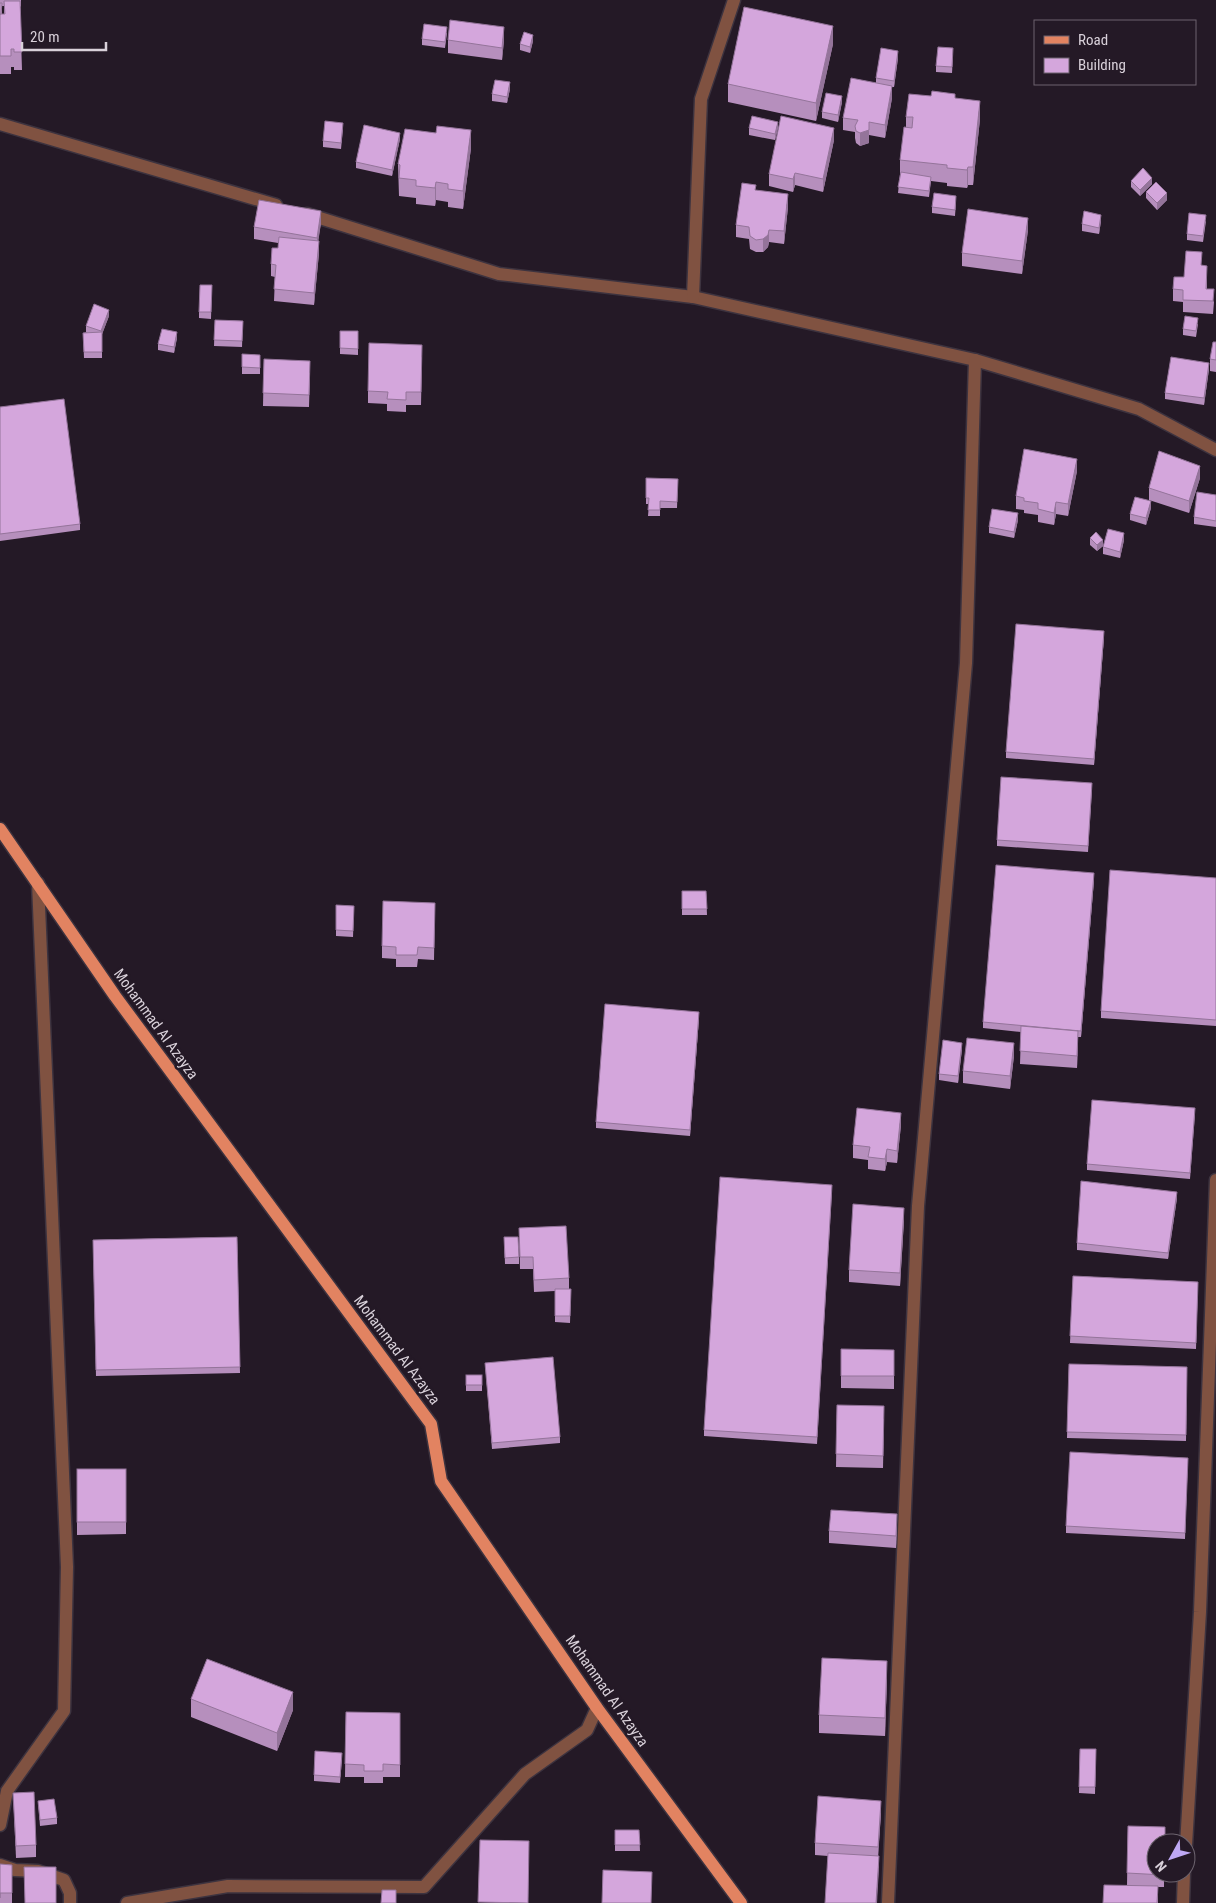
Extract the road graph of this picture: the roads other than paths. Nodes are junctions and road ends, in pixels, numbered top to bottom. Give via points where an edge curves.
1 (734, 0) edge
2 (0, 124) edge
3 (693, 297) junction
4 (975, 360) junction
5 (1216, 450) edge
6 (0, 829) edge
7 (38, 882) junction
8 (1216, 1180) edge
9 (597, 1708) junction
10 (0, 1825) edge
11 (1187, 1833) edge
12 (0, 1865) edge
13 (1184, 1883) edge
14 (70, 1903) edge
15 (127, 1903) edge
16 (741, 1903) edge
17 (888, 1903) edge
18 (1184, 1903) edge

1 - 3 street via 701,99
2 - 3 street via 499,274
3 - 4 street
4 - 5 street via 1139,409
4 - 17 street via 966,663 918,1206
6 - 7 main road, Mohammad Al Azayza
7 - 9 main road, Mohammad Al Azayza via 114,996 431,1424 441,1481
7 - 10 street via 67,1567 64,1711 7,1791
8 - 11 street via 1200,1612
9 - 15 street via 587,1730 525,1774 424,1887 228,1886
9 - 16 main road, Mohammad Al Azayza
12 - 14 street via 15,1870 38,1871 64,1880 70,1893
13 - 18 street

